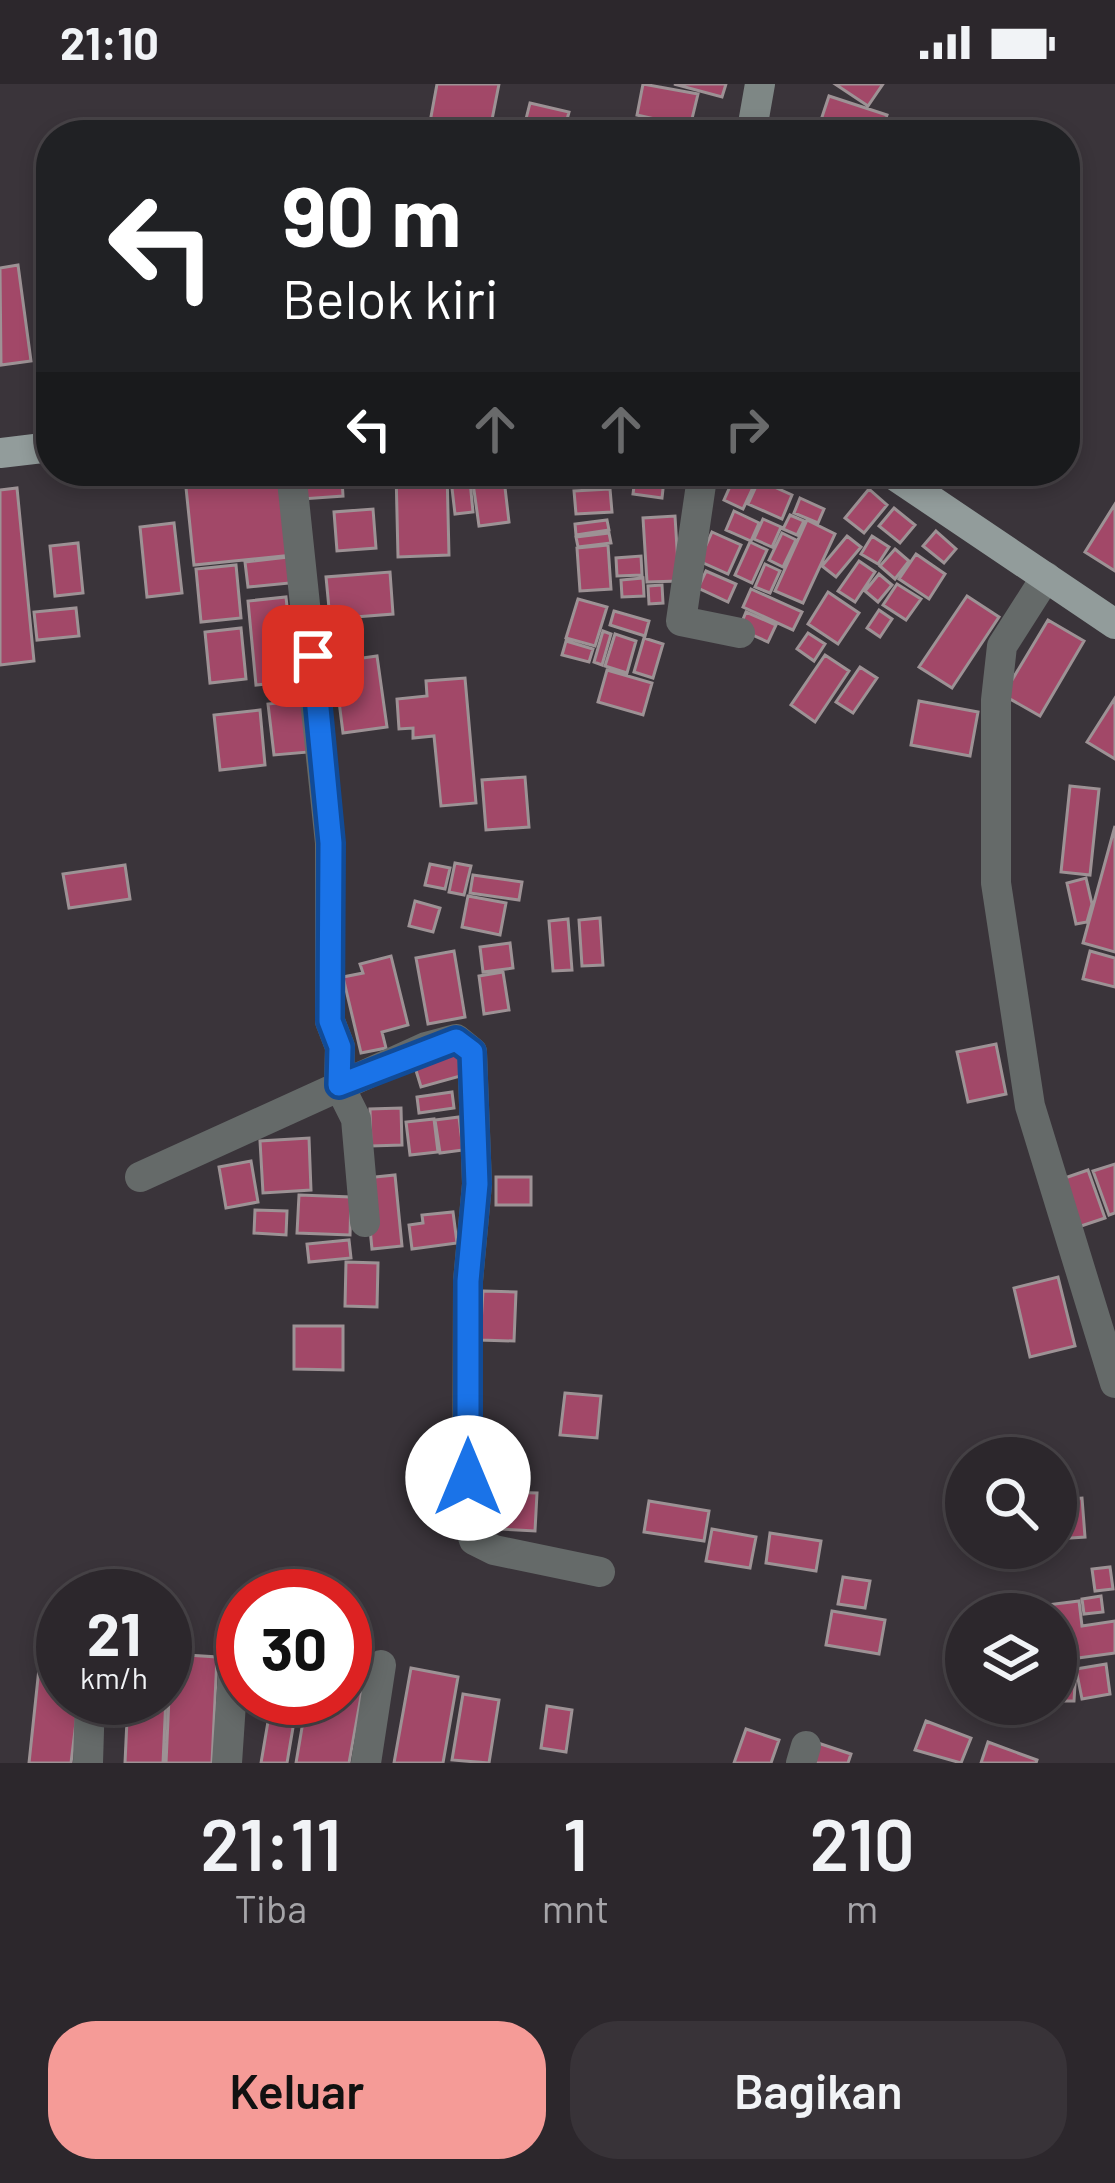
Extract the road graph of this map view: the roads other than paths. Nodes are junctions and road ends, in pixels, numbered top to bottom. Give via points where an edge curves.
1 (760, 84) edge
2 (754, 120) edge
3 (36, 449) edge
4 (0, 453) edge
5 (293, 486) edge
6 (701, 486) edge
7 (910, 486) edge
8 (1046, 577) junction
9 (1115, 624) edge
10 (740, 633) dead end
11 (339, 1085) junction
12 (140, 1178) dead end
13 (365, 1222) dead end
14 (1115, 1383) edge
15 (600, 1572) dead end
16 (381, 1665) dead end
17 (90, 1725) edge
18 (230, 1725) edge
19 (88, 1763) edge
20 (227, 1763) edge
21 (366, 1763) edge

1 - 2 street
3 - 4 main road
5 - 11 street via 331,843 330,1021 340,1047
6 - 10 street via 681,621
7 - 8 main road
8 - 9 main road
8 - 14 street via 1002,646 996,883 1030,1106
11 - 12 street
11 - 13 street via 356,1119
11 - 15 street via 456,1040 472,1052 477,1184 468,1281 467,1519 474,1540 494,1550
16 - 21 street
17 - 19 street
18 - 20 street

